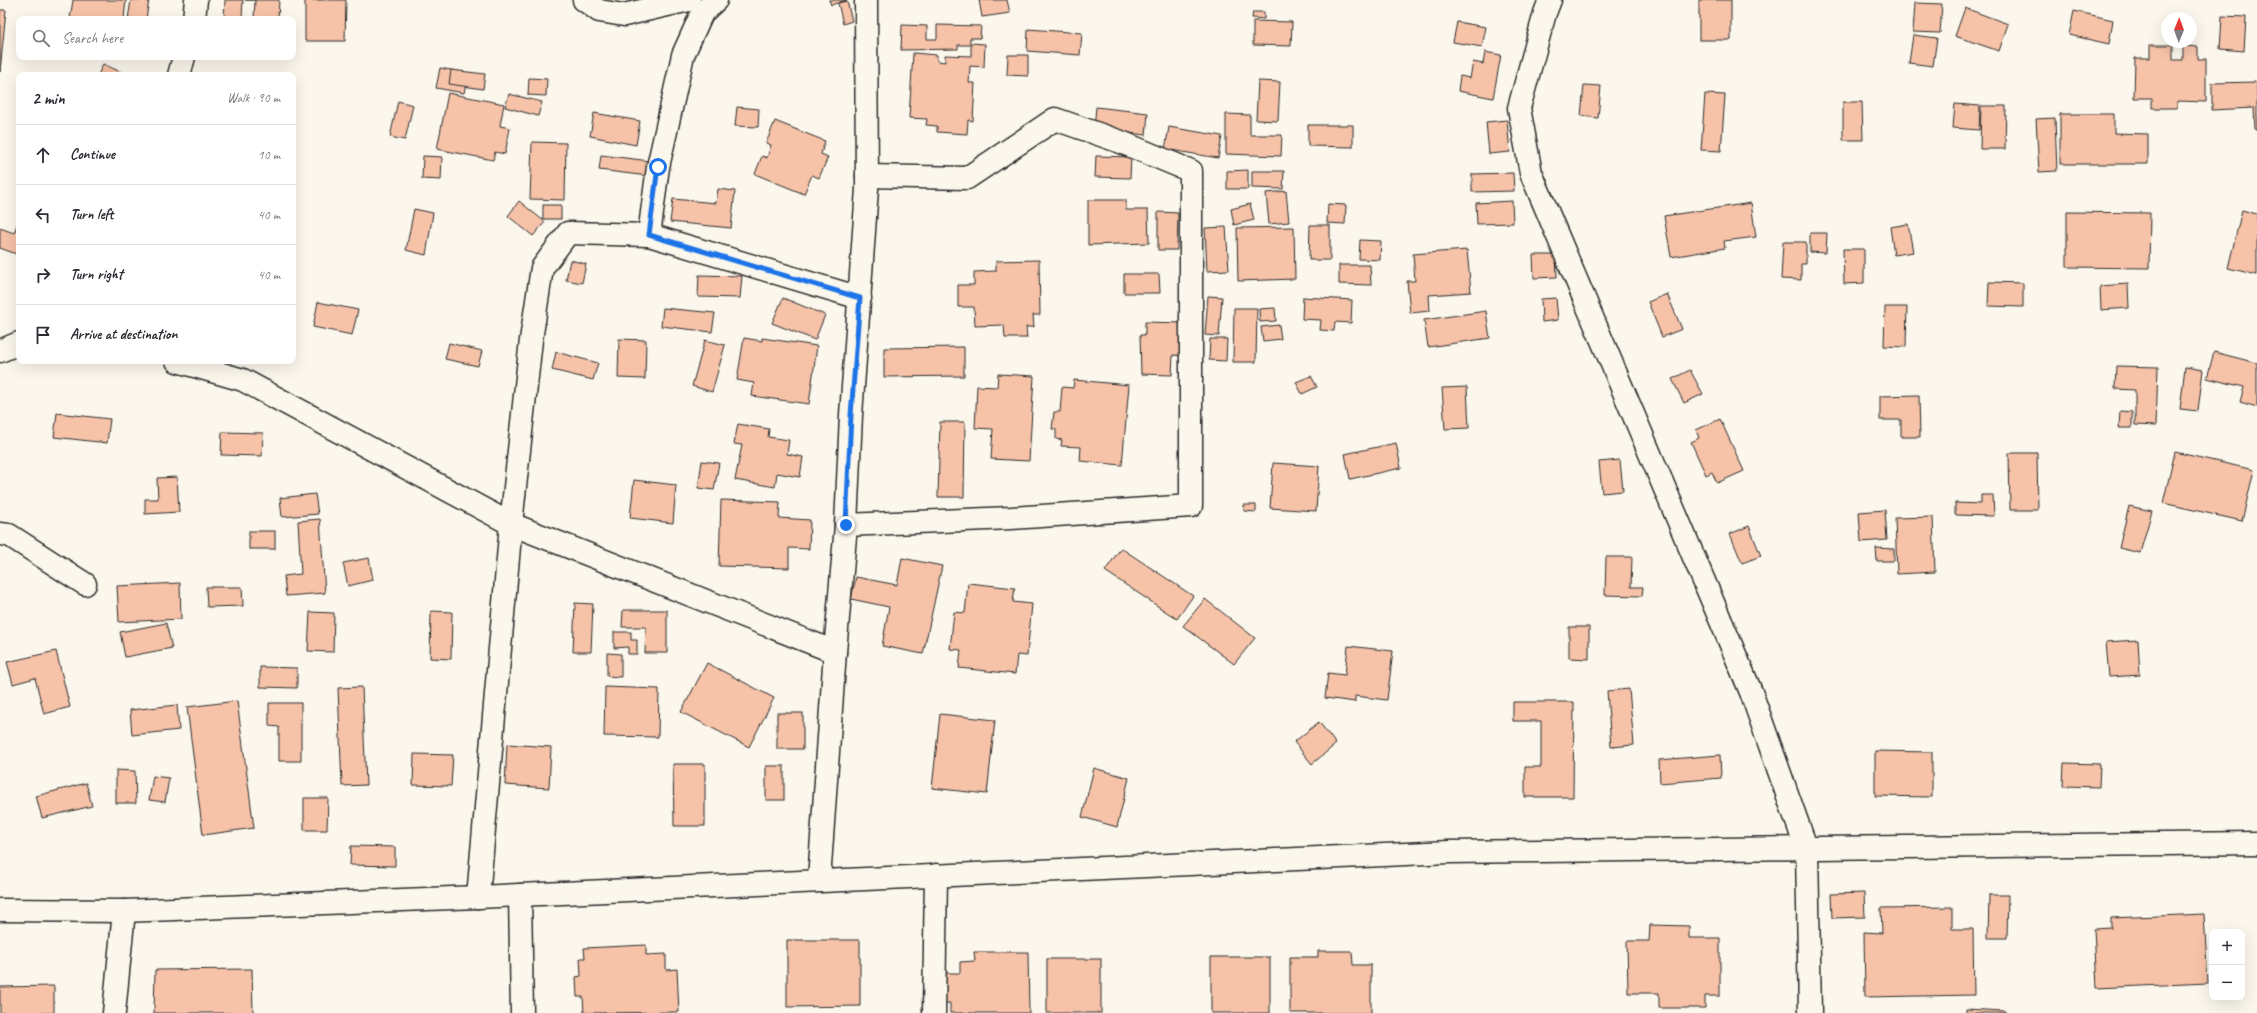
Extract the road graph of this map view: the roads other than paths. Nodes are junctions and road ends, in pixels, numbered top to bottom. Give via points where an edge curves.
1 (196, 0) edge
2 (584, 0) edge
3 (689, 0) edge
4 (716, 0) edge
5 (866, 0) edge
6 (1550, 0) edge
7 (194, 16) edge
8 (183, 60) edge
9 (180, 72) edge
10 (867, 176) junction
11 (649, 235) junction
12 (860, 298) junction
13 (16, 344) edge
14 (0, 351) edge
15 (187, 364) edge
16 (511, 524) junction
17 (846, 525) junction
18 (0, 534) edge
19 (85, 584) dead end
20 (835, 652) junction
21 (2257, 843) edge
22 (1807, 850) junction
23 (936, 875) junction
24 (819, 880) junction
25 (520, 895) junction
26 (478, 897) junction
27 (0, 910) edge
28 (124, 911) junction
29 (114, 1013) edge
30 (522, 1013) edge
31 (934, 1013) edge
32 (1810, 1013) edge

1 - 7 street
2 - 3 street via 599,11 624,15
4 - 11 street via 702,13 683,55 658,167
5 - 10 street
6 - 22 street via 1520,108 1532,173 1752,692
8 - 9 street
10 - 12 street
10 - 17 street via 967,178 1055,119 1121,142 1191,171 1191,506 1011,518
11 - 12 street
11 - 16 street via 568,233 542,268 531,340
12 - 17 street
13 - 14 street
15 - 16 street via 243,380
16 - 20 street
16 - 26 street
17 - 20 street
18 - 19 street via 9,535
20 - 24 street
21 - 22 street
22 - 23 street via 1449,852
22 - 32 street
23 - 24 street
23 - 31 street
24 - 25 street
25 - 26 street
25 - 30 street
26 - 28 street
27 - 28 street
28 - 29 street

